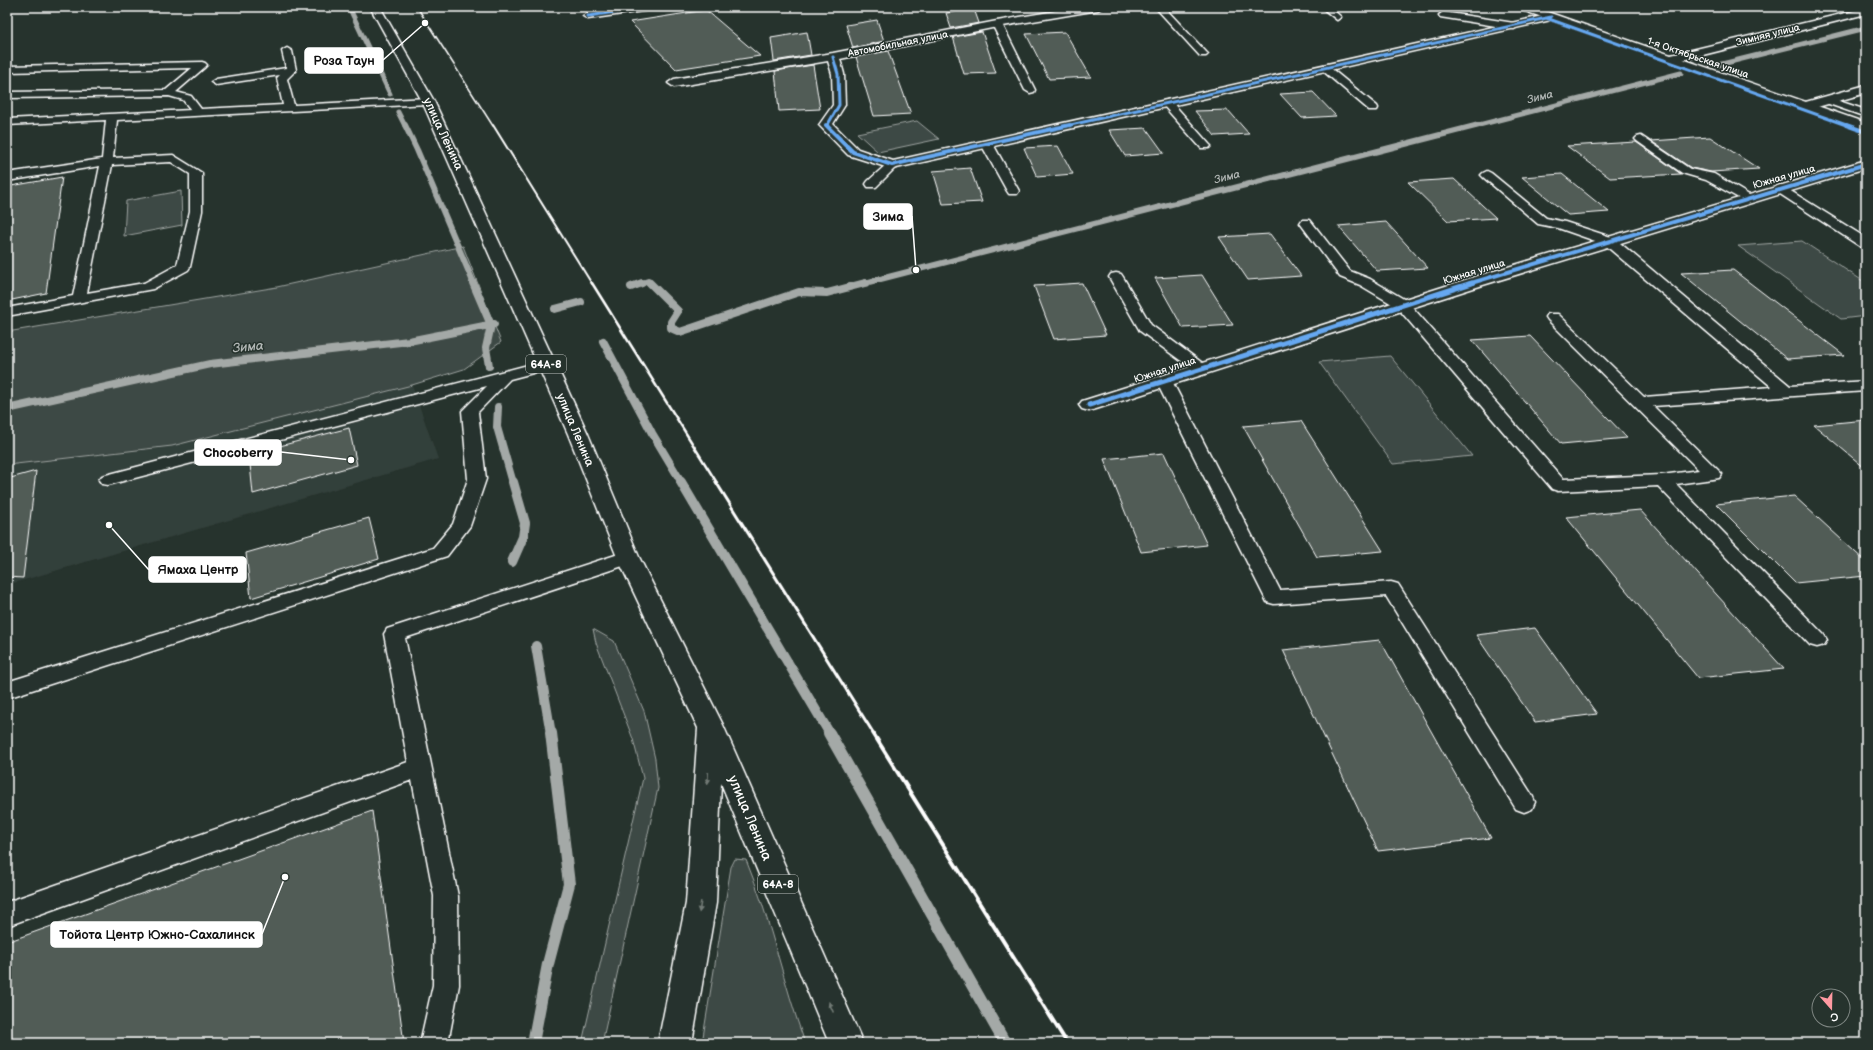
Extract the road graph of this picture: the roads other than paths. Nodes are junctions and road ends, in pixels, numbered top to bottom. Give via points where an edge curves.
1 (374, 7) edge
2 (650, 7) edge
3 (1098, 7) edge
4 (1158, 7) edge
5 (1325, 7) edge
6 (1523, 7) edge
7 (1866, 11) edge
8 (1442, 15) dead end
9 (588, 16) dead end
10 (1337, 17) dead end
11 (1551, 17) junction
12 (998, 24) junction
13 (1514, 26) junction
14 (287, 51) dead end
15 (1203, 54) dead end
16 (833, 57) junction
17 (1671, 59) junction
18 (1325, 68) junction
19 (7, 69) edge
20 (291, 70) junction
21 (216, 82) dead end
22 (674, 83) dead end
23 (1866, 89) edge
24 (1030, 90) dead end
25 (169, 93) junction
26 (7, 95) edge
27 (1827, 100) junction
28 (428, 101) junction
29 (1167, 103) junction
30 (289, 106) junction
31 (1807, 106) junction
32 (1373, 108) dead end
33 (197, 111) junction
34 (1866, 114) edge
35 (112, 116) junction
36 (7, 122) edge
37 (1866, 127) edge
38 (1641, 139) dead end
39 (987, 144) junction
40 (1205, 146) dead end
41 (107, 162) junction
42 (1866, 164) edge
43 (892, 165) junction
44 (1488, 175) dead end
45 (7, 177) edge
46 (872, 184) dead end
47 (1781, 189) junction
48 (1013, 191) dead end
49 (1748, 198) junction
50 (1306, 223) dead end
51 (1609, 241) junction
52 (1866, 244) edge
53 (1116, 277) dead end
54 (79, 298) junction
55 (1402, 304) junction
56 (7, 312) edge
57 (1553, 317) dead end
58 (547, 365) junction
59 (1200, 368) junction
60 (504, 377) junction
61 (1164, 381) junction
62 (1866, 386) edge
63 (1786, 391) junction
64 (1639, 402) junction
65 (1090, 405) dead end
66 (108, 480) dead end
67 (1662, 480) junction
68 (628, 557) junction
69 (1816, 640) dead end
70 (7, 690) edge
71 (710, 725) junction
72 (421, 767) junction
73 (1524, 802) dead end
74 (7, 914) edge
75 (434, 1043) edge
76 (674, 1043) edge
77 (846, 1043) edge

1 - 28 street, улица Ленина / 64А-8
2 - 9 street
3 - 12 street, Автомобильная улица
4 - 15 lane
5 - 10 lane
6 - 11 street, 1-я Октябрьская улица
7 - 17 street, Зимняя улица
8 - 13 lane
11 - 13 street
11 - 17 street, 1-я Октябрьская улица
12 - 16 street, Автомобильная улица
12 - 24 lane
13 - 18 street
14 - 20 lane
16 - 22 street, Автомобильная улица
16 - 43 street via 838,74 839,105 826,125 853,152
17 - 31 street, 1-я Октябрьская улица
18 - 29 street
18 - 32 lane
19 - 25 lane via 202,65
20 - 21 lane
20 - 30 lane via 282,78
23 - 27 street
25 - 26 lane
25 - 33 lane via 188,98
27 - 31 street
27 - 34 lane
28 - 30 lane
28 - 58 street, улица Ленина / 64А-8
29 - 39 street
29 - 40 lane
30 - 33 lane
31 - 37 street, 1-я Октябрьская улица
33 - 35 lane
35 - 36 lane
35 - 41 lane
38 - 49 lane via 1686,172 1710,177
39 - 43 street
39 - 48 lane
41 - 45 lane
41 - 54 lane
41 - 54 lane via 173,158 196,174 196,211 183,267 148,286
42 - 47 street, Южная улица
43 - 46 lane
44 - 51 lane via 1542,221
47 - 49 street, Южная улица
47 - 52 lane
49 - 51 street, Южная улица
50 - 55 lane via 1345,274 1365,282
51 - 55 street, Южная улица
51 - 63 lane
53 - 59 lane via 1145,328
54 - 56 lane
55 - 59 street, Южная улица
55 - 67 lane via 1558,485
57 - 64 lane
58 - 60 lane
58 - 68 street, улица Ленина / 64А-8
59 - 61 street, Южная улица
60 - 66 lane
60 - 70 lane via 470,411 477,479 461,526 440,552
61 - 65 street, Южная улица
61 - 73 lane via 1274,597 1391,589
62 - 63 lane
63 - 64 lane
64 - 67 lane via 1713,474
67 - 69 lane
68 - 71 street, улица Ленина / 64А-8
68 - 72 lane via 394,634
71 -> 76 street, улица Ленина / 64А-8 via 701,903
77 -> 71 street, улица Ленина / 64А-8
72 - 74 lane
72 - 75 lane via 446,896 446,985

